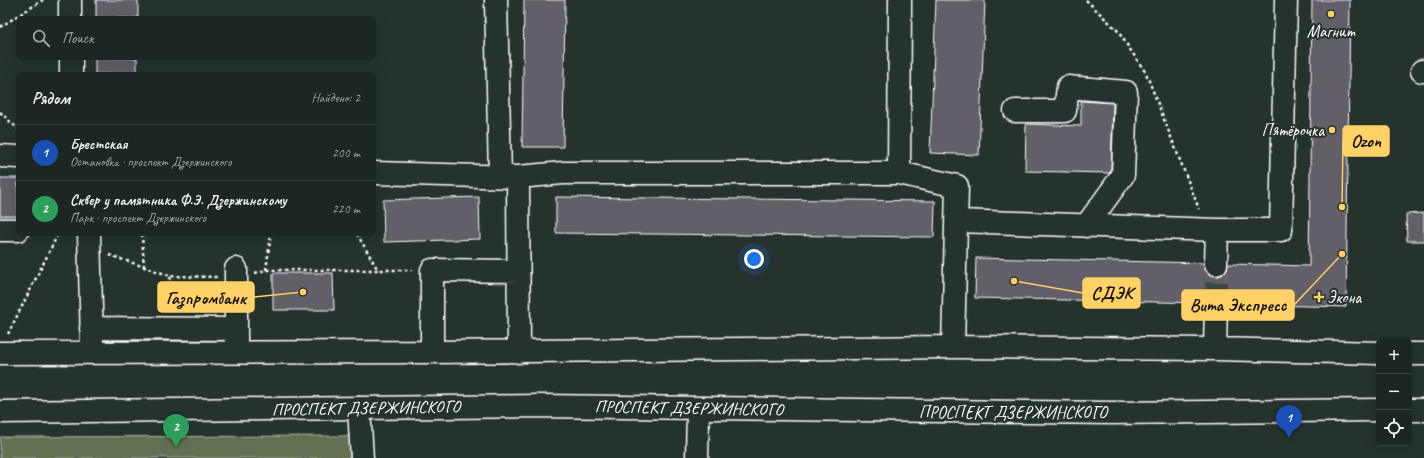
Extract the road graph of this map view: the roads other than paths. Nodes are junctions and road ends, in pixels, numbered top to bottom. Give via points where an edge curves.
1 (70, 0) edge
2 (496, 0) edge
3 (900, 0) edge
4 (1286, 0) edge
5 (70, 16) edge
6 (71, 60) edge
7 (71, 72) edge
8 (1015, 111) dead end
9 (0, 156) edge
10 (16, 157) edge
11 (376, 173) edge
12 (899, 173) junction
13 (509, 176) junction
14 (957, 221) junction
15 (1086, 226) junction
16 (0, 230) edge
17 (16, 230) edge
18 (1211, 230) junction
19 (89, 241) edge
20 (1216, 264) tunnel mouth
21 (518, 271) junction
22 (236, 273) road end
23 (1216, 304) tunnel mouth
24 (91, 328) junction
25 (236, 329) junction
26 (3, 345) edge
27 (953, 347) junction
28 (1215, 349) junction
29 (432, 352) junction
30 (519, 352) junction
31 (92, 353) junction
32 (236, 353) junction
33 (1376, 353) edge
34 (1412, 354) edge
35 (1424, 354) edge
36 (359, 408) junction
37 (698, 409) junction
38 (1376, 410) edge
39 (1412, 410) edge
40 (1424, 410) edge
41 (0, 412) edge
42 (362, 458) edge
43 (697, 458) edge

1 - 5 street
2 - 13 street
3 - 12 street
4 - 18 street via 1280,230
6 - 7 street
8 - 15 street via 1065,111 1068,87 1126,92 1123,175
9 - 10 street
11 - 13 street
12 - 13 street via 563,173
12 - 14 street via 957,186
13 - 21 street
14 - 15 street
14 - 27 street
15 - 18 street
16 - 17 street
18 - 20 street
19 - 24 street
21 - 29 street via 432,270
21 - 30 street
22 - 25 street
23 - 28 street
24 - 25 street
24 - 31 street
25 - 32 street
26 - 31 street
27 - 28 street
27 - 30 street
28 - 33 street
29 - 30 street
29 - 32 street
31 - 32 street
34 - 35 street
36 - 37 street, ПРОСПЕКТ ДЗЕРЖИНСКОГО via 538,406
36 - 41 street, ПРОСПЕКТ ДЗЕРЖИНСКОГО
36 - 42 street
37 - 38 street, ПРОСПЕКТ ДЗЕРЖИНСКОГО via 1104,413
37 - 43 street
39 - 40 street

